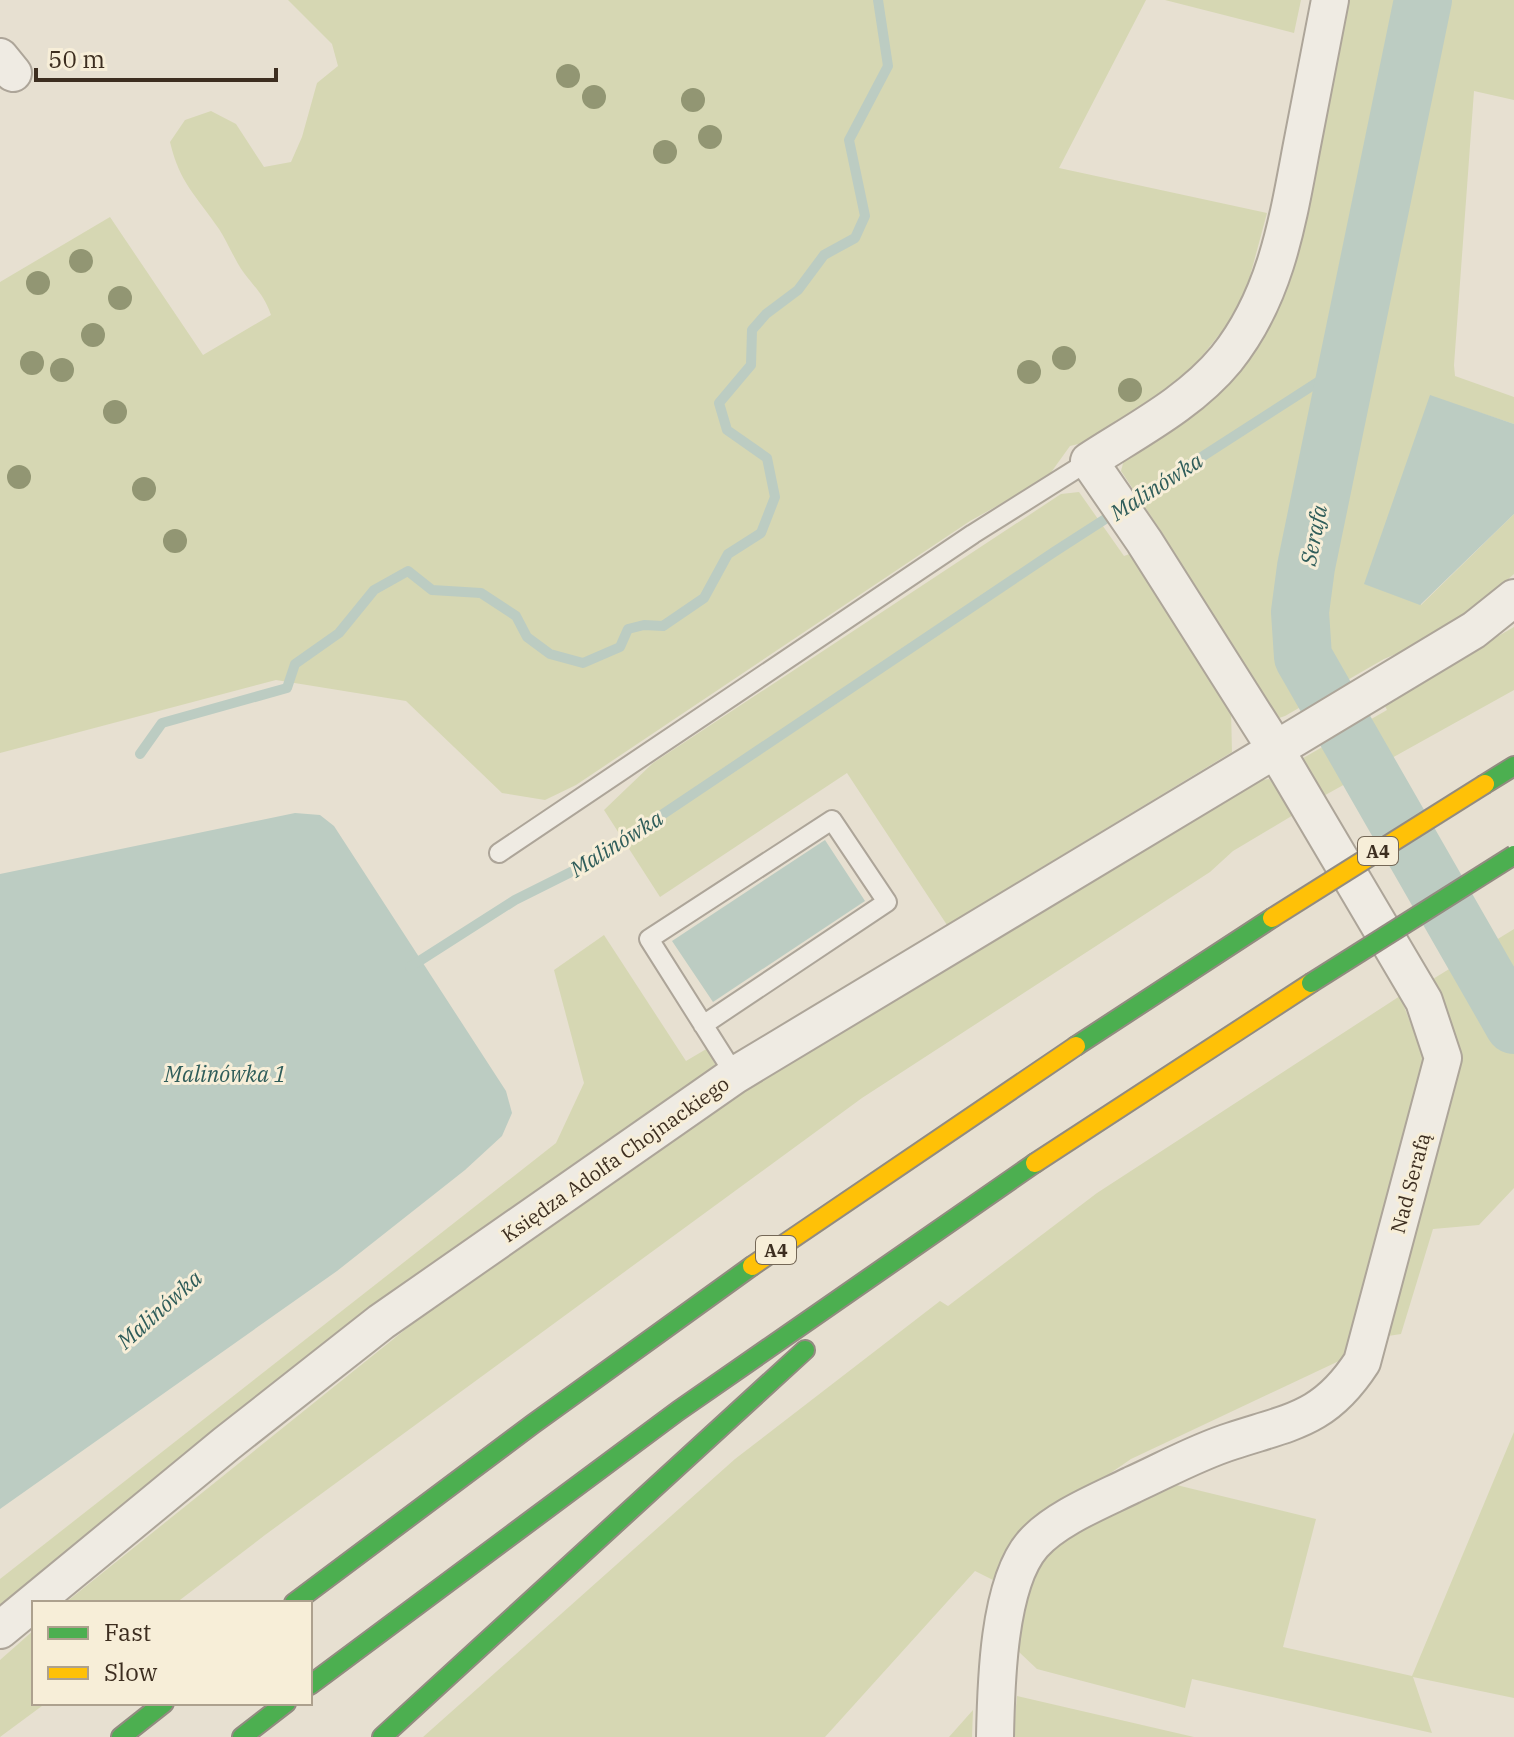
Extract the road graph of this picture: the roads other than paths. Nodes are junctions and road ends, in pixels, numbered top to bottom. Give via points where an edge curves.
1 (1330, 0) edge
2 (1093, 467) junction
3 (1514, 598) edge
4 (1285, 742) junction
5 (1514, 766) edge
6 (499, 853) dead end
7 (1514, 855) edge
8 (703, 1025) junction
9 (735, 1075) junction
10 (927, 1237) junction
11 (35, 1601) edge
12 (297, 1601) edge
13 (32, 1604) edge
14 (0, 1630) edge
15 (312, 1683) edge
16 (161, 1705) edge
17 (283, 1705) edge
18 (121, 1737) edge
19 (242, 1737) edge
20 (382, 1737) edge
21 (995, 1737) edge

1 - 2 street via 1289,212 1257,313 1225,361
2 - 4 street, Nad Serafą
2 - 6 lane via 973,534
3 - 4 street via 1474,630
4 - 9 street, Księdza Adolfa Chojnackiego
4 - 21 street, Nad Serafą via 1424,1001 1443,1058 1362,1362 1346,1387 1311,1414 1215,1446 1095,1503 1033,1544 1011,1587 1005,1617
5 - 12 highway, A4, bridge via 1108,1023 792,1239 593,1379
7 - 10 highway, bridge via 1137,1093
8 - 8 lane via 649,939 832,820 887,902
8 - 9 lane
9 - 11 street, Księdza Adolfa Chojnackiego via 381,1322
10 - 15 highway via 653,1428
10 - 20 highway
13 - 14 street, Księdza Adolfa Chojnackiego
16 - 18 highway
17 - 19 highway

